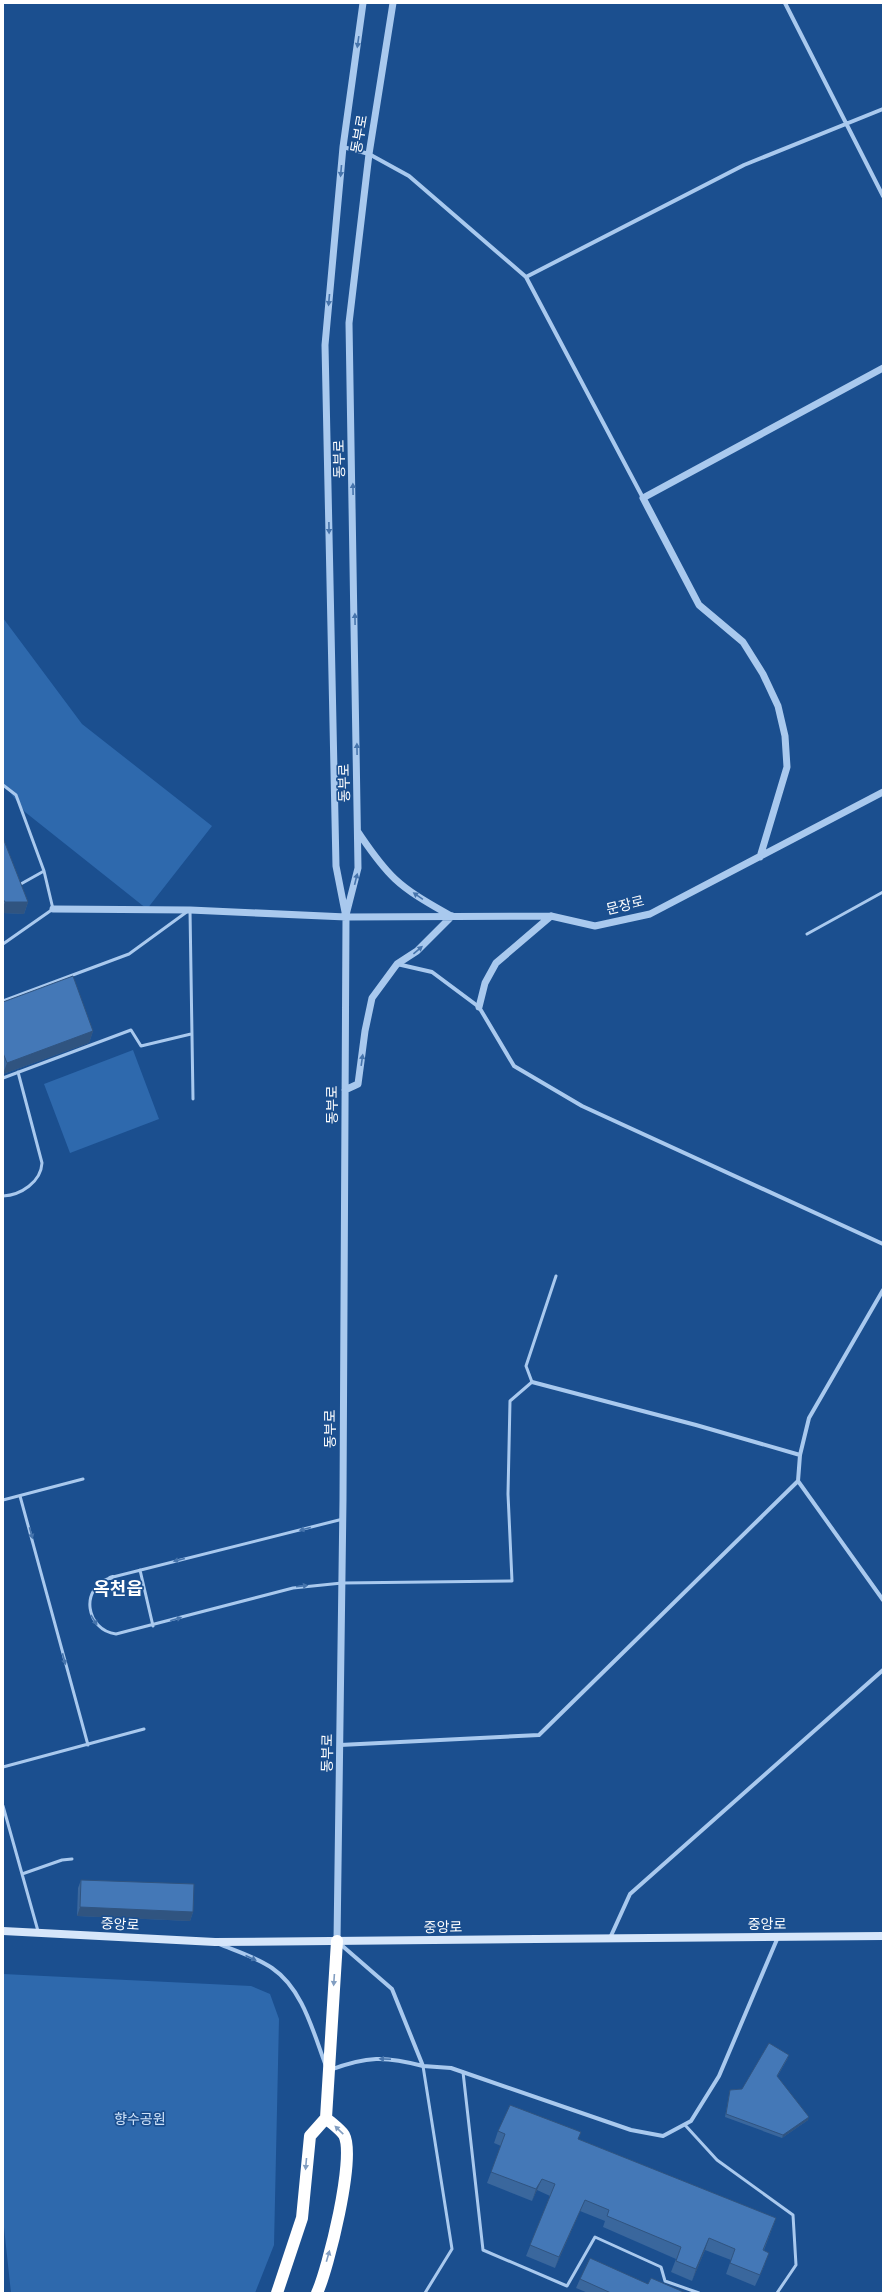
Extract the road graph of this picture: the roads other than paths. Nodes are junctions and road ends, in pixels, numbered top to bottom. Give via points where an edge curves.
1 (363, 3) edge
2 (393, 3) edge
3 (785, 3) edge
4 (883, 109) edge
5 (847, 123) junction
6 (343, 147) junction
7 (369, 154) junction
8 (883, 196) edge
9 (526, 277) junction
10 (883, 368) edge
11 (643, 498) junction
12 (3, 785) edge
13 (883, 792) edge
14 (358, 832) junction
15 (760, 857) junction
16 (44, 871) junction
17 (17, 886) edge
18 (883, 892) edge
19 (54, 909) junction
20 (190, 910) junction
21 (452, 916) junction
22 (551, 916) junction
23 (346, 917) junction
24 (807, 934) dead end
25 (3, 944) edge
26 (397, 964) junction
27 (3, 1001) edge
28 (479, 1008) junction
29 (191, 1034) junction
30 (18, 1072) junction
31 (3, 1078) edge
32 (345, 1090) junction
33 (192, 1099) dead end
34 (3, 1196) edge
35 (883, 1244) edge
36 (556, 1276) dead end
37 (883, 1290) edge
38 (881, 1299) edge
39 (532, 1382) junction
40 (800, 1456) junction
41 (83, 1479) dead end
42 (798, 1481) junction
43 (20, 1496) junction
44 (3, 1500) edge
45 (343, 1519) junction
46 (140, 1570) junction
47 (342, 1583) junction
48 (883, 1600) edge
49 (153, 1626) junction
50 (883, 1670) edge
51 (144, 1729) dead end
52 (88, 1745) junction
53 (340, 1745) junction
54 (3, 1768) edge
55 (3, 1807) edge
56 (72, 1858) dead end
57 (22, 1874) junction
58 (3, 1931) edge
59 (38, 1932) junction
60 (883, 1936) edge
61 (778, 1937) junction
62 (610, 1938) junction
63 (337, 1941) junction
64 (215, 1942) junction
65 (423, 2066) junction
66 (328, 2071) junction
67 (463, 2072) junction
68 (326, 2118) junction
69 (685, 2125) junction
70 (277, 2293) edge
71 (317, 2293) edge
72 (425, 2293) edge
73 (699, 2293) edge
74 (777, 2293) edge

1 -> 6 street, 동부로
2 - 7 street, 동부로
3 - 5 street
4 - 5 street
5 - 8 street
5 - 9 street via 744,165
6 - 7 street
6 -> 23 street, 동부로 via 325,345 336,866
7 - 9 street via 409,176
14 -> 7 street, 동부로 via 349,323
9 - 11 street
10 - 11 street
11 - 15 street via 699,604 743,642 763,674 778,706 785,736 787,767
12 - 16 lane via 16,795
13 - 15 street, 문장로
21 -> 14 street via 394,878
23 -> 14 street, 동부로 via 358,868
15 - 22 street, 문장로 via 650,914 595,926
16 - 17 lane
16 - 19 lane
18 - 24 lane
19 - 20 street, 문장로
19 - 25 lane
20 - 23 street, 문장로
20 - 27 lane via 129,954
20 - 29 lane
21 - 22 street, 문장로
21 - 23 street, 문장로
26 -> 21 street via 417,951
22 - 28 street via 496,963 485,983
23 - 32 street, 동부로
26 - 28 street via 432,972
32 -> 26 street via 358,1084 372,998
28 - 35 street via 514,1066 582,1106
29 - 30 lane via 141,1046 131,1030
29 - 33 lane
30 - 31 lane
30 - 34 lane via 42,1171 36,1180 23,1190 11,1196
32 - 45 street, 동부로
36 - 39 lane via 526,1366
37 - 38 street
38 - 40 street via 809,1418
39 - 40 street via 696,1424
39 - 47 lane via 510,1401 508,1494 512,1581
40 - 42 street
41 - 43 lane
42 - 48 street
42 - 53 street via 539,1735
43 - 44 lane
43 -> 52 lane
45 -> 46 lane
45 - 47 street, 동부로
46 - 49 lane
46 -> 49 lane via 111,1577 97,1586 90,1599 90,1614 104,1631 116,1634
49 -> 47 lane via 293,1588
47 - 53 street, 동부로
50 - 62 street via 630,1894
51 - 52 lane
52 - 54 lane
53 - 63 street, 동부로
55 - 57 lane
56 - 57 lane
57 - 59 lane
58 - 59 main road, 중앙로
59 - 64 main road, 중앙로
60 - 61 main road, 중앙로
61 - 62 main road, 중앙로
61 - 69 street via 719,2076 691,2121
62 - 63 main road, 중앙로
63 - 64 main road, 중앙로
63 - 65 street via 392,1989
63 -> 66 highway
64 -> 66 street via 272,1968 286,1982 302,2004
65 -> 66 street via 382,2058 354,2061
65 - 67 street via 451,2068
65 - 72 lane via 452,2249
66 - 68 highway
67 - 69 street via 631,2130 663,2136
67 - 73 lane via 483,2250 567,2286 594,2237 661,2267 665,2281
68 -> 70 highway via 310,2136 302,2218
71 -> 68 highway via 341,2208 346,2154 344,2135
69 - 74 lane via 717,2160 793,2214 796,2265

